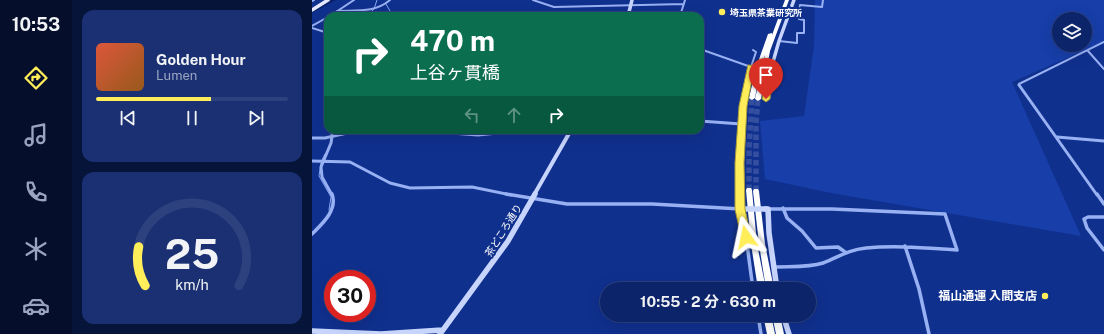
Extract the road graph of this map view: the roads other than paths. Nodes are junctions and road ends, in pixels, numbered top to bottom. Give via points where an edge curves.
1 (328, 0) edge
2 (354, 0) edge
3 (390, 0) edge
4 (533, 0) edge
5 (632, 0) edge
6 (685, 0) edge
7 (784, 0) edge
8 (787, 0) edge
9 (794, 0) edge
10 (823, 0) edge
11 (631, 4) junction
12 (684, 4) junction
13 (312, 10) edge
14 (774, 10) dead end
15 (337, 11) joint
16 (629, 12) edge
17 (681, 12) edge
18 (788, 12) junction
19 (324, 20) edge
20 (312, 27) edge
21 (324, 32) edge
22 (779, 41) junction
23 (1104, 42) edge
24 (1092, 49) edge
25 (704, 50) edge
26 (753, 50) dead end
27 (1086, 52) edge
28 (1089, 52) edge
29 (752, 67) junction
30 (769, 69) junction
31 (1104, 69) edge
32 (752, 98) tunnel mouth
33 (758, 99) tunnel mouth
34 (766, 99) dead end
35 (704, 121) edge
36 (741, 124) junction
37 (342, 134) edge
38 (465, 134) edge
39 (488, 134) edge
40 (569, 134) edge
41 (332, 136) junction
42 (1057, 137) junction
43 (312, 138) edge
44 (1104, 141) edge
45 (312, 162) edge
46 (323, 162) junction
47 (533, 200) junction
48 (1104, 204) edge
49 (783, 208) junction
50 (742, 209) junction
51 (767, 209) junction
52 (1104, 217) edge
53 (312, 234) edge
54 (905, 246) junction
55 (1104, 250) edge
56 (845, 252) junction
57 (774, 267) junction
58 (753, 282) edge
59 (761, 282) edge
60 (769, 282) edge
61 (776, 282) edge
62 (759, 322) edge
63 (769, 322) edge
64 (777, 322) edge
65 (785, 322) edge
66 (312, 331) edge
67 (441, 332) edge
68 (761, 334) edge
69 (772, 334) edge
70 (780, 334) edge
71 (789, 334) edge
72 (929, 334) edge

1 - 13 main road
2 - 15 street
3 - 15 street via 374,10
4 - 11 street via 551,7
5 - 11 street
6 - 12 street
7 - 32 highway via 762,54
8 - 33 highway via 768,51
9 - 18 street
10 - 22 street via 822,7 800,5 799,19 804,20 804,33 797,33 797,43
11 - 12 street
11 - 16 street
12 - 17 street
14 - 18 street, bridge
18 - 22 street
19 - 20 street
20 - 21 street
22 - 30 street
23 - 24 street
25 - 29 street
26 - 29 street via 756,52
27 - 42 street via 1019,84
28 - 31 street
29 - 30 street, bridge
29 - 36 street
30 - 34 street
35 - 36 street
36 - 50 street via 739,163
37 - 41 street
38 - 39 street
40 - 47 street, 茶どころ通り
41 - 43 street
41 - 46 street
42 - 44 street
42 - 48 street
45 - 46 street
46 - 47 street via 350,162 390,183 402,186 472,187
46 - 53 street via 322,176 333,196 332,209
47 - 50 street via 567,204 652,204
47 - 67 street, 茶どころ通り via 498,256
49 - 51 street
49 - 54 street via 945,214 957,250
49 - 56 street via 787,218 816,248 838,247
50 - 51 street, bridge
50 - 58 street
51 - 57 street
52 - 55 street via 1084,219 1087,228
54 - 56 street
54 - 72 street
56 - 57 street via 822,263
57 - 61 street
59 - 60 highway via 754,244 753,191
62 - 68 street
63 - 69 highway
64 - 70 highway
65 - 71 street
66 - 67 street via 381,334

